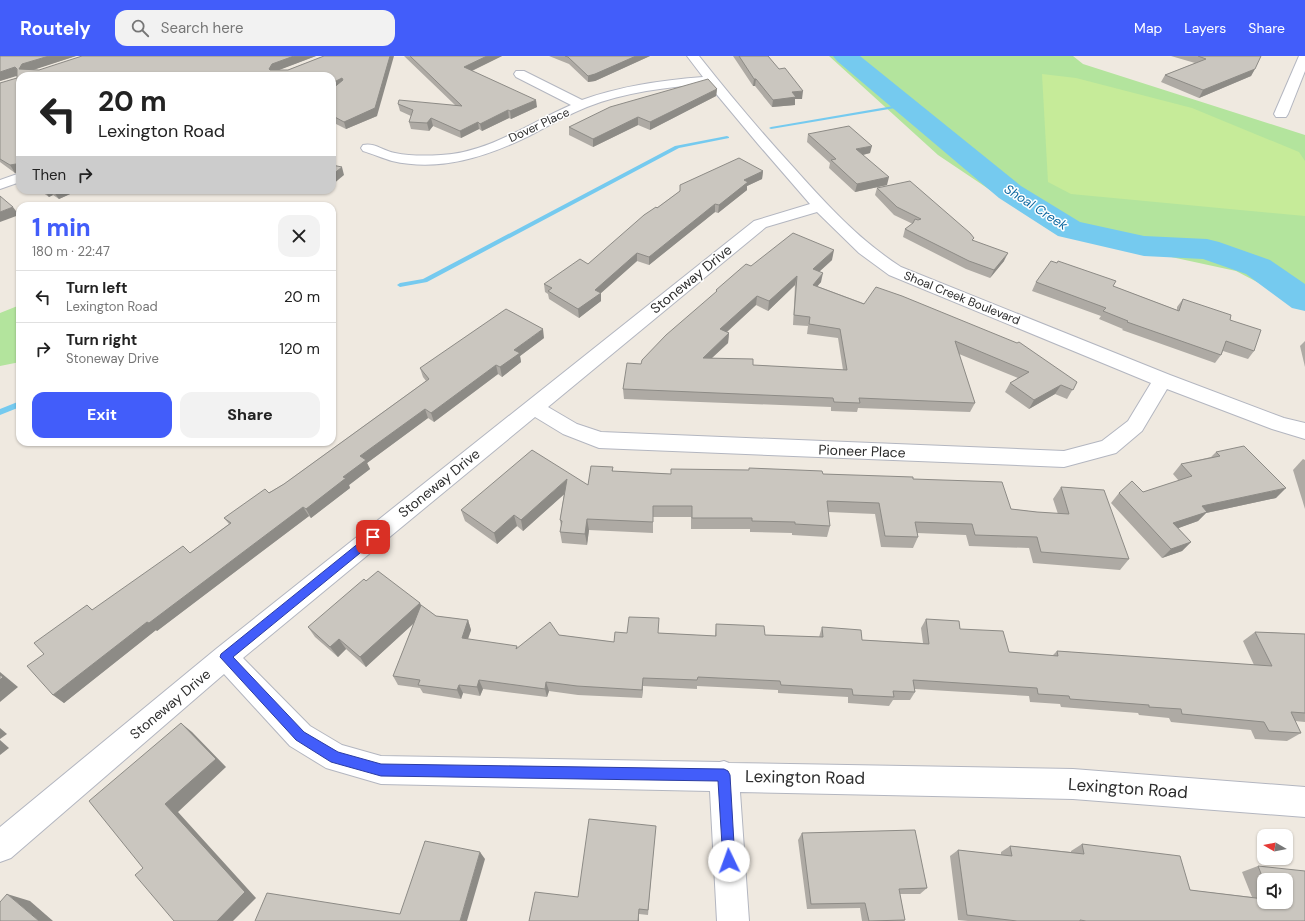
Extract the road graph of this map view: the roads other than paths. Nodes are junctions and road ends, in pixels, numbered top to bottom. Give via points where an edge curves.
1 (693, 56) edge
2 (1304, 56) edge
3 (520, 74) dead end
4 (711, 80) junction
5 (581, 105) junction
6 (1281, 114) dead end
7 (368, 148) dead end
8 (16, 179) edge
9 (0, 185) edge
10 (820, 206) junction
11 (1163, 380) junction
12 (533, 407) junction
13 (1305, 431) edge
14 (225, 657) junction
15 (724, 775) junction
16 (1305, 802) edge
17 (0, 847) edge
18 (733, 921) edge

1 - 4 street, Shoal Creek Boulevard
2 - 6 street
3 - 5 street
4 - 5 street, Dover Place via 620,93
4 - 10 street, Shoal Creek Boulevard
5 - 7 street, Dover Place via 467,156 436,159 393,156
8 - 9 street
10 - 11 street, Shoal Creek Boulevard via 859,246 895,271
10 - 12 street, Stoneway Drive via 760,224
11 - 12 street, Pioneer Place via 1135,426 1109,447 1064,459 599,440 570,429
11 - 13 street, Shoal Creek Boulevard via 1279,424
12 - 14 street, Stoneway Drive
14 - 15 street, Lexington Road via 300,736 336,758 381,770
14 - 17 street, Stoneway Drive
15 - 16 street, Lexington Road via 1073,784
15 - 18 street

